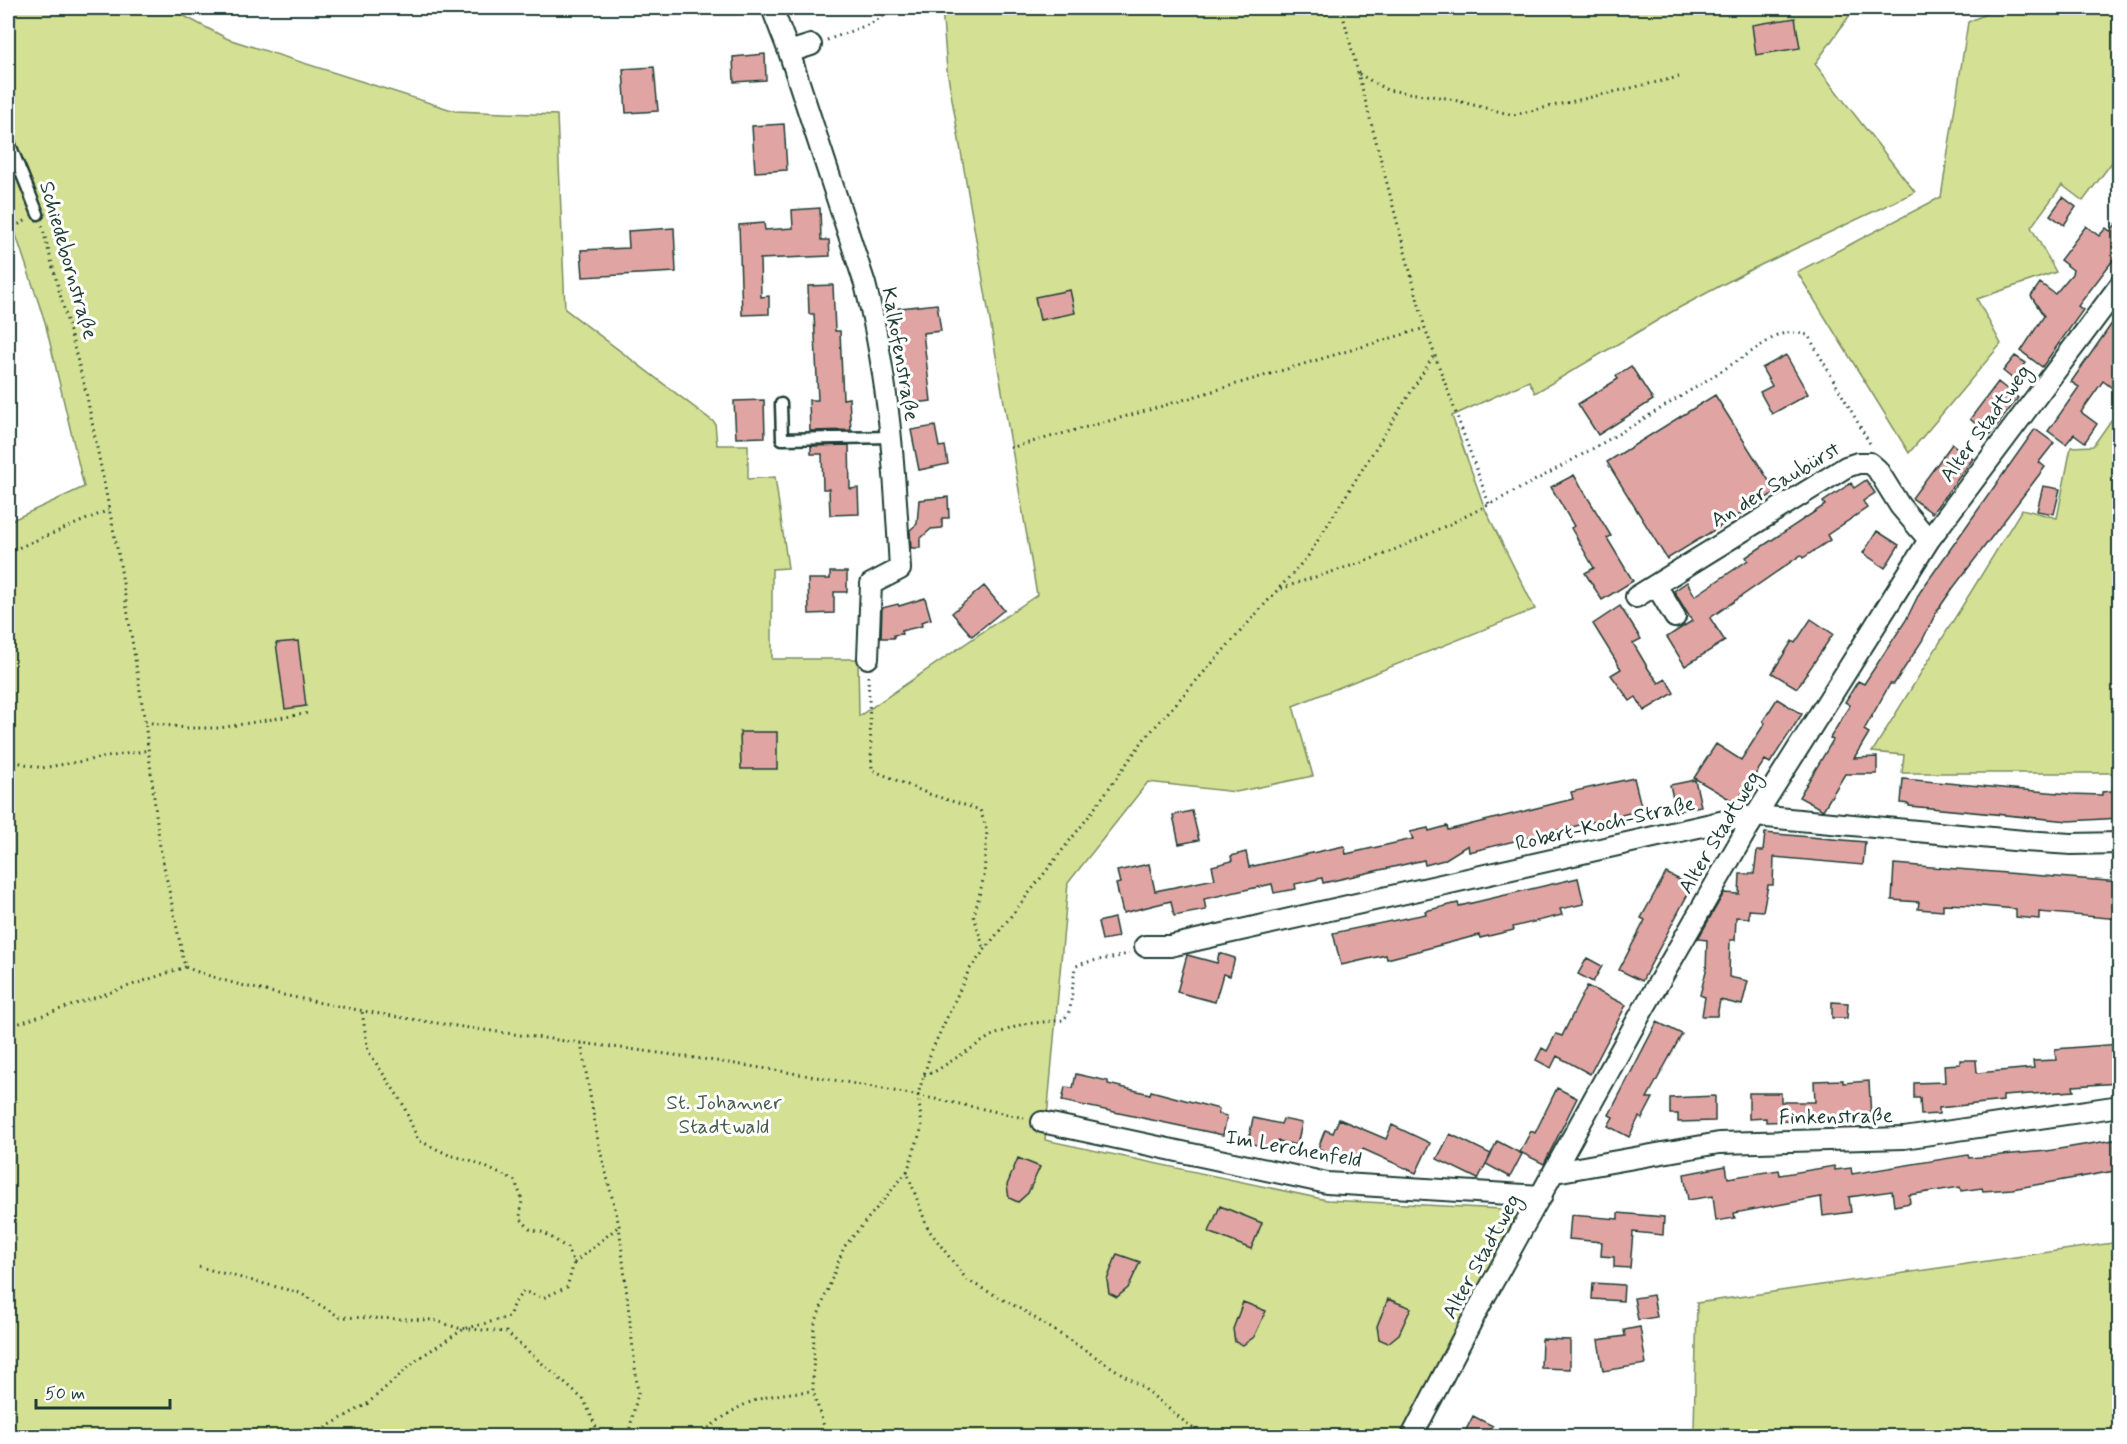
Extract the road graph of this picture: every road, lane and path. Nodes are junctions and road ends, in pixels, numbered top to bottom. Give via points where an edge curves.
1 (772, 8) edge
2 (897, 8) edge
3 (1341, 8) edge
4 (811, 45) joint
5 (789, 52) junction
6 (1359, 74) junction
7 (1679, 77) dead end
8 (8, 140) edge
9 (39, 214) junction
10 (8, 230) edge
11 (2120, 285) edge
12 (1425, 328) junction
13 (1434, 355) junction
14 (781, 404) dead end
15 (892, 437) junction
16 (1010, 448) dead end
17 (1877, 469) junction
18 (1489, 504) junction
19 (109, 510) junction
20 (1929, 540) junction
21 (8, 552) edge
22 (1656, 585) junction
23 (1279, 590) junction
24 (1636, 597) dead end
25 (1675, 617) dead end
26 (868, 658) joint
27 (309, 713) dead end
28 (145, 722) junction
29 (149, 750) junction
30 (8, 760) edge
31 (1756, 816) junction
32 (2120, 843) edge
33 (1144, 946) joint
34 (984, 950) junction
35 (185, 967) junction
36 (362, 1011) junction
37 (8, 1027) edge
38 (581, 1043) junction
39 (924, 1075) junction
40 (918, 1094) junction
41 (2120, 1106) edge
42 (1042, 1122) joint
43 (907, 1172) junction
44 (1555, 1172) junction
45 (1542, 1196) junction
46 (619, 1225) junction
47 (574, 1263) junction
48 (199, 1267) dead end
49 (464, 1329) junction
50 (813, 1391) junction
51 (285, 1437) edge
52 (600, 1437) edge
53 (628, 1437) edge
54 (699, 1437) edge
55 (826, 1437) edge
56 (1202, 1437) edge
57 (1412, 1437) edge

1 - 5 street, Kalkofenstraße
2 - 4 path via 870,24
3 - 6 path
4 - 5 street
5 - 15 street, Kalkofenstraße via 865,284
6 - 7 path via 1387,90 1446,98 1513,115
6 - 12 path
8 - 9 lane, Schiedebornstraße
9 - 10 path
9 - 19 path, Schiedebornstraße via 86,392
11 - 20 street, Alter Stadtweg
12 - 13 path
12 - 16 path
13 - 18 path
13 - 23 path via 1308,556
14 - 15 lane via 782,439
15 - 26 street, Kalkofenstraße via 900,569 871,584
17 - 18 path via 1870,444 1808,335 1792,332 1777,335 1610,437
17 - 20 street via 1900,507
17 - 22 street, An der Saubürst via 1870,463 1846,467
18 - 23 path via 1387,553
19 - 21 path
19 - 28 path, Schiedebornstraße
20 - 31 street, Alter Stadtweg
22 - 24 street, An der Saubürst
22 - 25 street
23 - 34 path via 1146,738
26 - 34 path via 868,729 873,770 980,810 987,830 984,876 974,916
27 - 28 path via 220,728
28 - 29 path, Schiedebornstraße
29 - 30 path via 42,768
29 - 35 path, Schiedebornstraße via 160,847
31 - 32 street, Robert-Koch-Straße via 2024,842
31 - 33 street, Robert-Koch-Straße via 1170,946
31 - 44 street, Alter Stadtweg via 1640,1015
33 - 39 path via 1113,960 1084,962 1075,967 1070,1010 1064,1020 1023,1024 1001,1032
34 - 39 path via 969,970
35 - 36 path via 221,981
35 - 37 path
36 - 38 path
36 - 47 path via 368,1051 402,1102 418,1140 515,1181 522,1199 520,1218 530,1229 545,1233 567,1248
38 - 40 path
38 - 46 path via 598,1141
39 - 40 path
40 - 42 path
40 - 43 path via 922,1127
41 - 44 street, Finkenstraße via 1904,1138 1719,1143
42 - 45 street, Im Lerchenfeld via 1327,1183
43 - 50 path via 843,1247 814,1326
43 - 56 path via 928,1229 967,1280 1024,1311 1141,1386
44 - 45 street, Alter Stadtweg
45 - 57 street, Alter Stadtweg
46 - 47 path
46 - 53 path via 638,1393
47 - 49 path via 567,1287 543,1298 523,1292 509,1317
48 - 49 path via 300,1293 340,1317 434,1320
49 - 51 path via 419,1358 367,1404 312,1435
49 - 52 path via 506,1332 584,1400
50 - 54 path via 770,1395 729,1411
50 - 55 path

